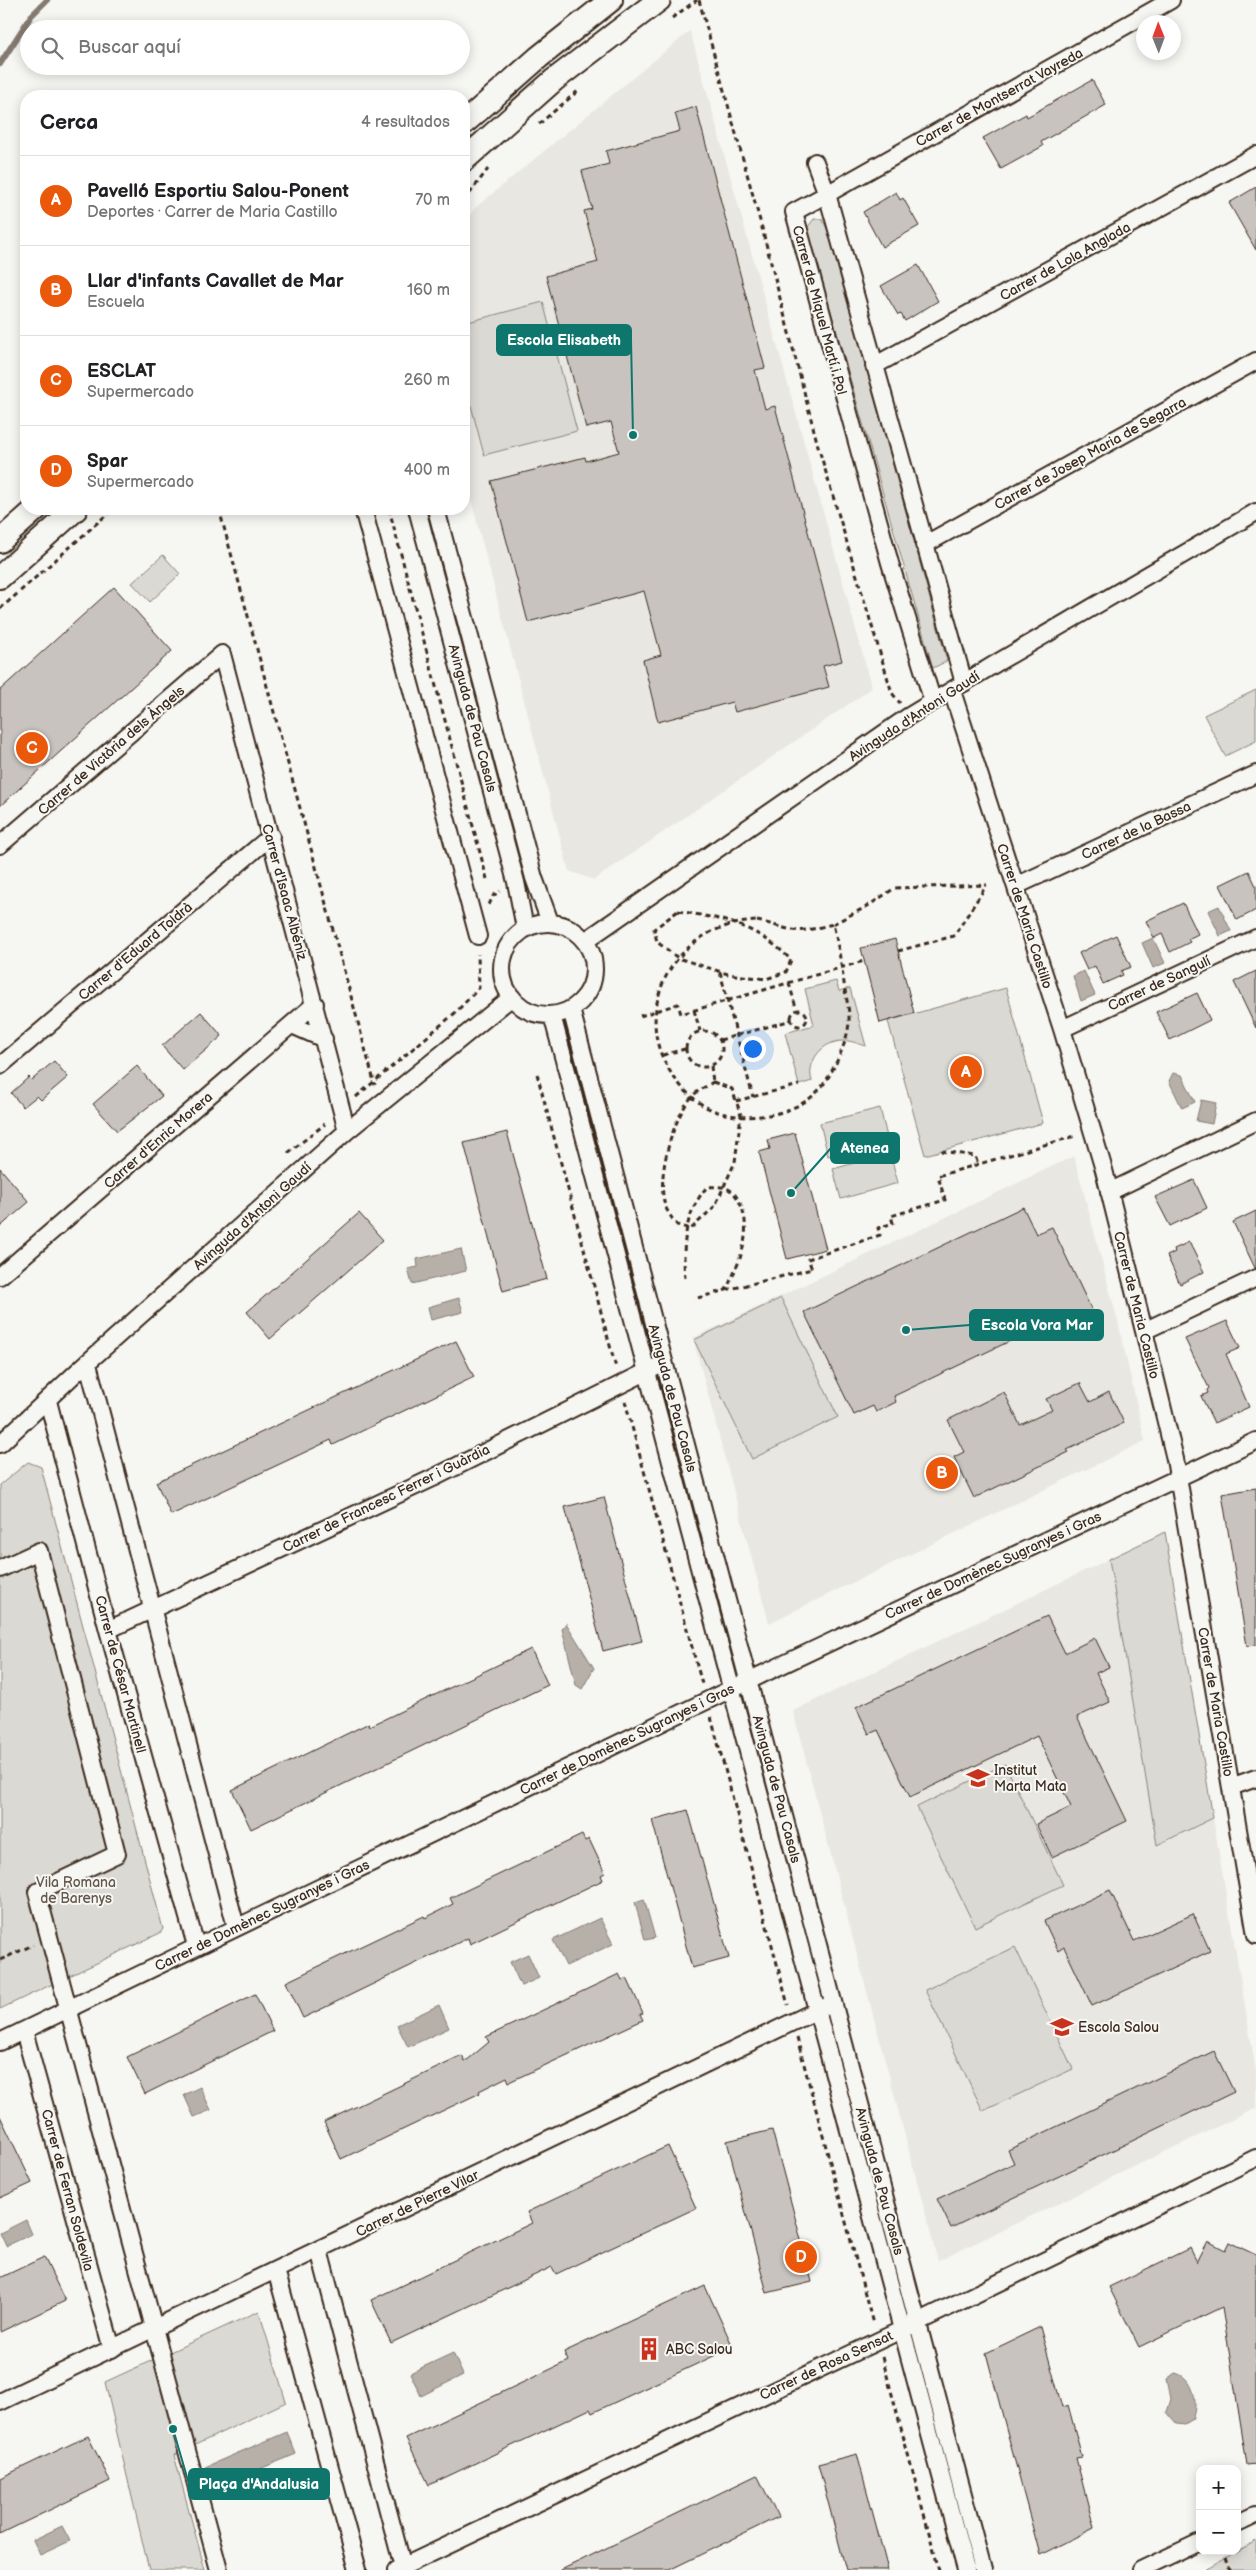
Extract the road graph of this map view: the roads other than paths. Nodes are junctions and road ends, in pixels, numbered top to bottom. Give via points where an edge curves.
1 (611, 0) edge
2 (659, 0) edge
3 (1171, 0) edge
4 (470, 118) edge
5 (470, 155) edge
6 (1256, 155) edge
7 (815, 162) dead end
8 (827, 194) junction
9 (1256, 361) edge
10 (874, 366) junction
11 (1256, 512) edge
12 (29, 515) edge
13 (69, 515) edge
14 (365, 515) edge
15 (419, 515) edge
16 (438, 515) edge
17 (0, 541) edge
18 (924, 545) junction
19 (0, 577) edge
20 (222, 654) joint
21 (958, 687) junction
22 (933, 702) junction
23 (1256, 774) edge
24 (270, 836) junction
25 (0, 845) edge
26 (1016, 886) junction
27 (550, 922) junction
28 (525, 928) junction
29 (478, 936) road end
30 (1256, 938) edge
31 (586, 941) junction
32 (512, 997) junction
33 (315, 1004) junction
34 (571, 1009) junction
35 (552, 1015) junction
36 (292, 1025) junction
37 (1062, 1029) junction
38 (324, 1039) junction
39 (0, 1066) edge
40 (1256, 1121) edge
41 (347, 1131) junction
42 (1110, 1192) junction
43 (0, 1276) edge
44 (1256, 1278) edge
45 (1144, 1331) junction
46 (88, 1364) junction
47 (663, 1364) junction
48 (647, 1371) junction
49 (48, 1401) junction
50 (1256, 1441) edge
51 (0, 1444) edge
52 (1178, 1477) junction
53 (0, 1569) edge
54 (152, 1610) junction
55 (108, 1630) junction
56 (749, 1681) junction
57 (731, 1689) junction
58 (1256, 1778) edge
59 (1231, 1787) junction
60 (236, 1927) junction
61 (1256, 1935) edge
62 (196, 1946) junction
63 (832, 2002) junction
64 (69, 2009) junction
65 (816, 2010) junction
66 (24, 2031) junction
67 (0, 2042) edge
68 (1256, 2158) edge
69 (319, 2250) junction
70 (276, 2270) junction
71 (918, 2322) junction
72 (156, 2327) junction
73 (902, 2329) junction
74 (112, 2348) junction
75 (0, 2402) edge
76 (1256, 2515) edge
77 (1241, 2522) edge
78 (1196, 2544) edge
79 (399, 2568) edge
80 (219, 2570) edge
81 (358, 2570) edge
82 (966, 2570) edge
83 (983, 2570) edge
84 (1141, 2570) edge

1 - 4 street
2 - 5 street via 554,80
3 - 8 street, Carrer de Montserrat Vayreda
6 - 10 street, Carrer de Lola Anglada
7 - 8 street
8 - 10 street
8 - 22 street, Carrer de Miquel Martí i Pol via 794,212 890,563
9 - 18 street, Carrer de Josep Maria de Segarra
10 - 18 street
11 - 21 street, Avinguda d'Antoni Gaudí
12 - 17 street
13 - 19 street
14 - 29 street
15 - 28 street, Avinguda de Pau Casals via 516,882
16 - 27 street, Avinguda de Pau Casals via 534,878
18 - 21 street
20 - 24 street, Carrer d'Isaac Albéniz
20 - 25 street, Carrer de Victòria dels Àngels
21 - 22 street, Avinguda d'Antoni Gaudí
21 - 26 street, Carrer de Maria Castillo
22 - 31 street, Avinguda d'Antoni Gaudí
23 - 26 street, Carrer de la Bassa
24 - 33 street, Carrer d'Isaac Albéniz
24 - 39 street, Carrer d'Eduard Toldrà
26 - 37 street, Carrer de Maria Castillo
27 - 28 street
27 - 31 street via 576,931
28 - 32 street via 512,940 502,964 504,981
30 - 37 street, Carrer de Sangulí
31 - 34 street via 593,956 593,982 584,998
32 - 35 street via 525,1009
32 - 41 street, Avinguda d'Antoni Gaudí
33 - 36 street, Carrer d'Enric Morera
33 - 38 street, Carrer d'Isaac Albéniz
34 - 35 street
34 - 47 street, Avinguda de Pau Casals
35 - 48 street, Avinguda de Pau Casals
36 - 38 street
36 - 43 street, Carrer d'Enric Morera
37 - 42 street, Carrer de Maria Castillo
38 - 41 street, Carrer d'Isaac Albéniz
40 - 42 street
41 - 46 street, Avinguda d'Antoni Gaudí
42 - 45 street, Carrer de Maria Castillo
44 - 45 street
45 - 52 street, Carrer de Maria Castillo
46 - 49 street, Avinguda d'Antoni Gaudí
46 - 54 street
47 - 48 street, Carrer de Francesc Ferrer i Guàrdia
47 - 56 street, Avinguda de Pau Casals
48 - 54 street, Carrer de Francesc Ferrer i Guàrdia via 433,1478
48 - 57 street, Avinguda de Pau Casals
49 - 51 street, Avinguda d'Antoni Gaudí
49 - 55 street, Carrer de César Martinell
50 - 52 street, Carrer de Domènec Sugranyes i Gras
52 - 56 street, Carrer de Domènec Sugranyes i Gras
52 - 59 street, Carrer de Maria Castillo
53 - 64 street via 39,1551 117,1854 38,1892
54 - 55 street, Carrer de Francesc Ferrer i Guàrdia
54 - 60 street
55 - 62 street, Carrer de César Martinell
56 - 57 street, Carrer de Domènec Sugranyes i Gras
56 - 63 street, Avinguda de Pau Casals
57 - 60 street, Carrer de Domènec Sugranyes i Gras
57 - 65 street, Avinguda de Pau Casals
58 - 59 street
59 - 61 street, Carrer de Maria Castillo
60 - 62 street, Carrer de Domènec Sugranyes i Gras
62 - 64 street, Carrer de Domènec Sugranyes i Gras
63 - 65 street, Carrer de Pierre Vilar
63 - 71 street, Avinguda de Pau Casals
64 - 66 street, Carrer de Domènec Sugranyes i Gras
64 - 72 street
65 - 69 street, Carrer de Pierre Vilar
65 - 73 street, Avinguda de Pau Casals
66 - 67 street, Carrer de Domènec Sugranyes i Gras
66 - 74 street, Carrer de Ferran Soldevila
68 - 71 street, Carrer de Rosa Sensat
69 - 70 street, Carrer de Pierre Vilar
69 - 79 street
70 - 72 street, Carrer de Pierre Vilar
70 - 81 street
71 - 73 street, Carrer de Rosa Sensat
71 - 83 street, Avinguda de Pau Casals
72 - 74 street, Carrer de Pierre Vilar
72 - 80 street
73 - 79 street, Carrer de Rosa Sensat
73 - 82 street, Avinguda de Pau Casals
74 - 75 street, Carrer de Pierre Vilar
76 - 77 street
78 - 84 street

